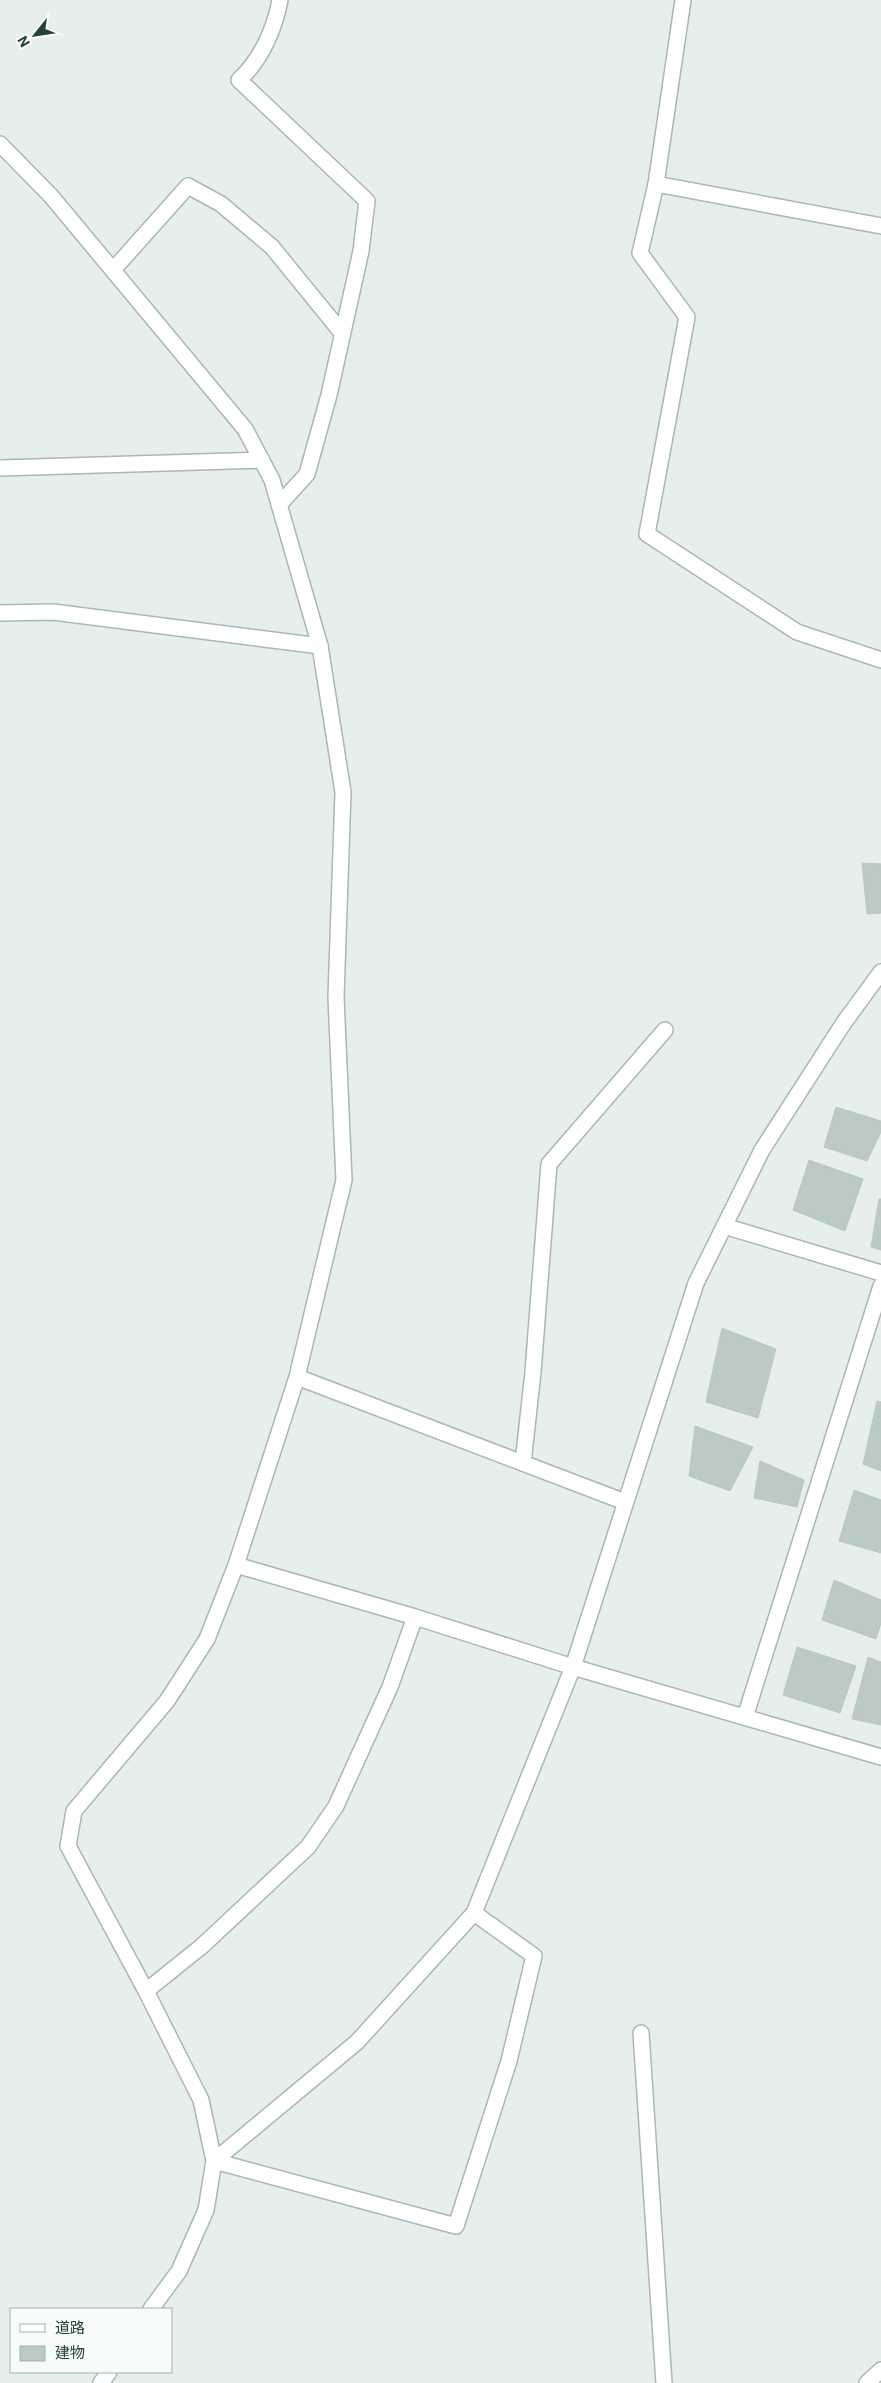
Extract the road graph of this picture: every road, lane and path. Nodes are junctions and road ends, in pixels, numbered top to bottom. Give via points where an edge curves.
1 (280, 0) edge
2 (683, 0) edge
3 (0, 144) edge
4 (656, 184) junction
5 (881, 226) edge
6 (113, 270) junction
7 (342, 333) junction
8 (262, 460) junction
9 (0, 468) edge
10 (279, 505) junction
11 (0, 614) edge
12 (320, 646) junction
13 (881, 660) edge
14 (881, 972) edge
15 (665, 1030) dead end
16 (724, 1226) junction
17 (881, 1272) edge
18 (881, 1286) edge
19 (297, 1377) junction
20 (523, 1463) junction
21 (625, 1502) junction
22 (236, 1565) junction
23 (415, 1617) junction
24 (573, 1667) junction
25 (744, 1717) junction
26 (881, 1757) edge
27 (474, 1913) junction
28 (146, 1991) junction
29 (641, 2033) dead end
30 (214, 2161) junction
31 (152, 2308) edge
32 (881, 2370) edge
33 (664, 2383) edge
34 (867, 2383) edge

1 - 7 street via 276,22 250,70 239,80 367,201 361,251
2 - 4 street
3 - 6 street via 51,196
4 - 5 street
4 - 13 street via 640,253 687,317 647,534 797,632
6 - 7 street via 188,186 221,204 272,247
6 - 8 street via 246,428
7 - 10 street via 307,474
8 - 9 street
8 - 10 street
10 - 12 street
11 - 12 street via 53,612
12 - 19 street via 343,792 336,997 344,1180
14 - 16 street via 842,1024 762,1150
15 - 20 street via 549,1164
16 - 17 street
16 - 21 street via 696,1284
18 - 25 street
19 - 20 street
19 - 22 street
20 - 21 street
21 - 24 street
22 - 23 street
22 - 28 street via 207,1639 167,1701 74,1811 68,1846
23 - 24 street
23 - 28 street via 390,1687 336,1806 308,1848 202,1946
24 - 25 street
24 - 27 street
25 - 26 street
27 - 30 street via 358,2042
27 - 30 street via 534,1956 509,2061 456,2226
28 - 30 street via 202,2100
29 - 33 street
30 - 31 street via 206,2210 179,2271
32 - 34 street

